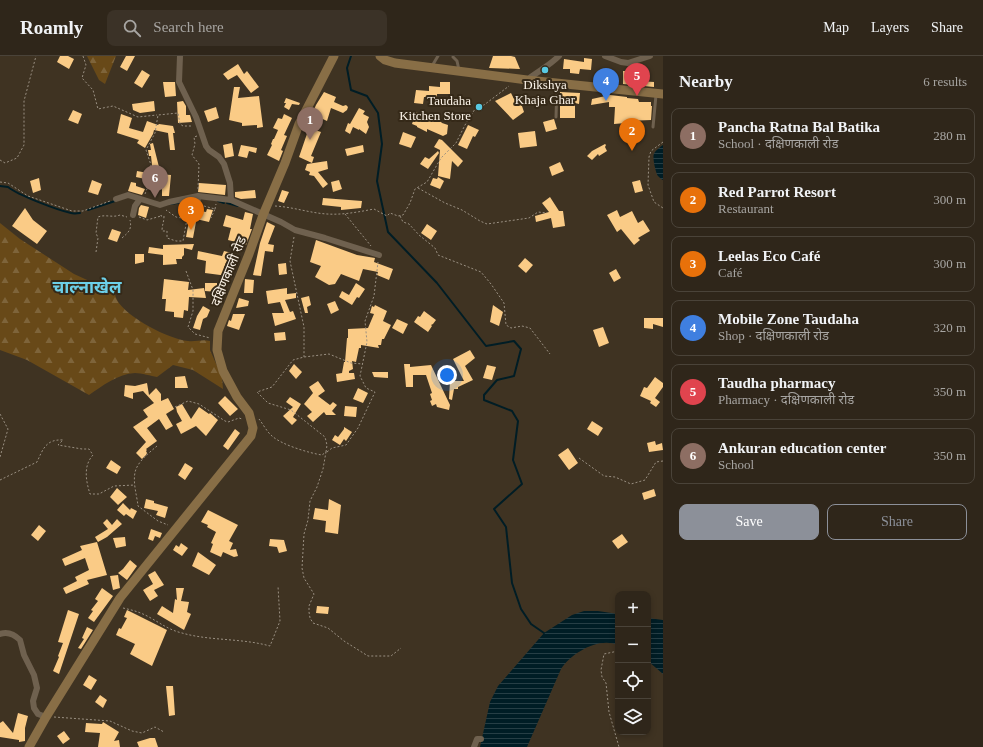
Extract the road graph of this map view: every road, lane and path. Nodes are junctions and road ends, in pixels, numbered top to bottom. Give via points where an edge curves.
1 (36, 56) edge
2 (84, 56) edge
3 (180, 56) edge
4 (334, 56) edge
5 (380, 56) edge
6 (438, 56) edge
7 (458, 56) edge
8 (559, 56) edge
9 (605, 56) edge
10 (650, 56) edge
11 (453, 58) dead end
12 (457, 61) junction
13 (431, 68) junction
14 (459, 72) junction
15 (516, 79) junction
16 (527, 80) junction
17 (558, 84) junction
18 (659, 94) edge
19 (158, 115) junction
20 (556, 118) dead end
21 (199, 126) junction
22 (653, 127) dead end
23 (663, 142) edge
24 (0, 160) edge
25 (0, 182) edge
26 (418, 188) junction
27 (198, 196) junction
28 (116, 199) joint
29 (230, 200) junction
30 (139, 201) junction
31 (220, 204) dead end
32 (268, 205) junction
33 (197, 208) junction
34 (663, 208) edge
35 (215, 209) junction
36 (168, 210) dead end
37 (344, 214) junction
38 (547, 214) dead end
39 (132, 215) joint
40 (262, 215) junction
41 (400, 216) junction
42 (211, 218) dead end
43 (187, 219) junction
44 (295, 230) junction
45 (122, 238) dead end
46 (96, 252) dead end
47 (379, 255) junction
48 (186, 271) dead end
49 (216, 340) junction
50 (550, 354) dead end
51 (304, 357) junction
52 (363, 364) junction
53 (175, 407) dead end
54 (249, 413) junction
55 (0, 414) edge
56 (252, 422) junction
57 (157, 446) dead end
58 (326, 452) junction
59 (0, 457) edge
60 (578, 458) dead end
61 (663, 461) edge
62 (0, 480) edge
63 (135, 485) junction
64 (176, 528) junction
65 (278, 586) dead end
66 (115, 606) junction
67 (0, 634) edge
68 (401, 648) dead end
69 (615, 652) edge
70 (46, 717) junction
71 (164, 732) dead end
72 (481, 739) dead end
73 (29, 747) edge
74 (474, 747) edge
75 (620, 747) edge

1 - 24 path via 24,101 24,145 17,158 5,162
2 - 19 path via 86,65 82,78 93,90 98,109 113,106 138,117
3 - 21 street via 178,82
4 - 32 main road, दक्षिणकाली रोड via 299,124
5 - 13 main road via 396,63
6 - 13 lane
7 - 12 lane
8 - 16 street
9 - 10 street via 628,63
11 - 12 lane
12 - 14 lane
13 - 14 main road
14 - 15 main road
15 - 16 main road
15 - 26 path via 484,105 475,109 456,143 441,158 427,182
16 - 17 main road
17 - 18 main road
17 - 20 lane
18 - 22 lane
19 - 21 path via 178,113 180,124 183,126
19 - 30 path via 155,133 146,150 151,165 149,184
21 - 27 path via 194,137 192,155 199,164
21 - 29 street via 206,146 219,157 227,172
23 - 34 path via 649,157 648,185 654,202
25 - 28 path via 28,196 72,211 83,211
26 - 38 path via 488,224 530,218 538,212
26 - 41 path via 415,189 408,209
27 - 29 street
27 - 30 street via 160,205
27 - 33 street
28 - 30 street via 128,195
29 - 40 street
30 - 39 street
31 - 35 path via 216,204
32 - 37 path
32 - 40 main road, दक्षिणकाली रोड
33 - 35 path
33 - 43 path via 195,221
35 - 42 path
36 - 43 path via 176,217
37 - 41 path via 374,209 387,216 390,213
37 - 47 path
39 - 43 path via 147,220 164,216 162,231 167,231 168,238 176,241 183,241
40 - 44 street
40 - 49 main road, दक्षिणकाली रोड
41 - 50 path via 403,222 409,224 435,248 438,255 482,272 504,303 506,326 530,328
44 - 47 street
44 - 51 path via 290,261 304,327
45 - 46 path via 129,233 129,218 120,215 98,217
47 - 52 path via 374,296 365,321 367,342
48 - 49 path via 193,290 193,311 188,327 195,334
49 - 54 main road, दक्षिणकाली रोड via 223,371
51 - 52 path via 329,354 351,363
51 - 58 path via 293,360 272,388 257,392 268,403 291,410 325,437
52 - 58 path via 360,376 366,388 376,392 358,428 346,445
53 - 56 path via 188,402 199,404 225,421 239,418
54 - 56 main road, दक्षिणकाली रोड
54 - 58 path via 256,415 272,436 290,446 314,454 322,455
55 - 59 path via 8,429
56 - 64 main road via 251,436 247,442
57 - 63 path via 136,468
58 - 68 path via 323,469 310,501 304,534 302,568 304,578 314,594 309,606 310,618 313,623 328,628 368,656 391,656
60 - 61 path via 604,476 615,477 631,484 645,480 656,462
62 - 63 path via 37,462 43,448 54,439 63,440 58,445 89,449 93,455 88,460 85,479 90,494 99,494 114,486
63 - 64 path via 138,506 158,521
64 - 66 main road
65 - 66 path via 280,621 270,646 180,633 136,611
66 - 70 main road
67 - 70 street via 11,634 20,640 37,688 33,701 34,708 38,714
69 - 75 path via 604,654 601,670 606,683 609,712
70 - 71 path via 110,721 132,731 142,733 156,727
70 - 73 main road
72 - 74 street via 477,739

